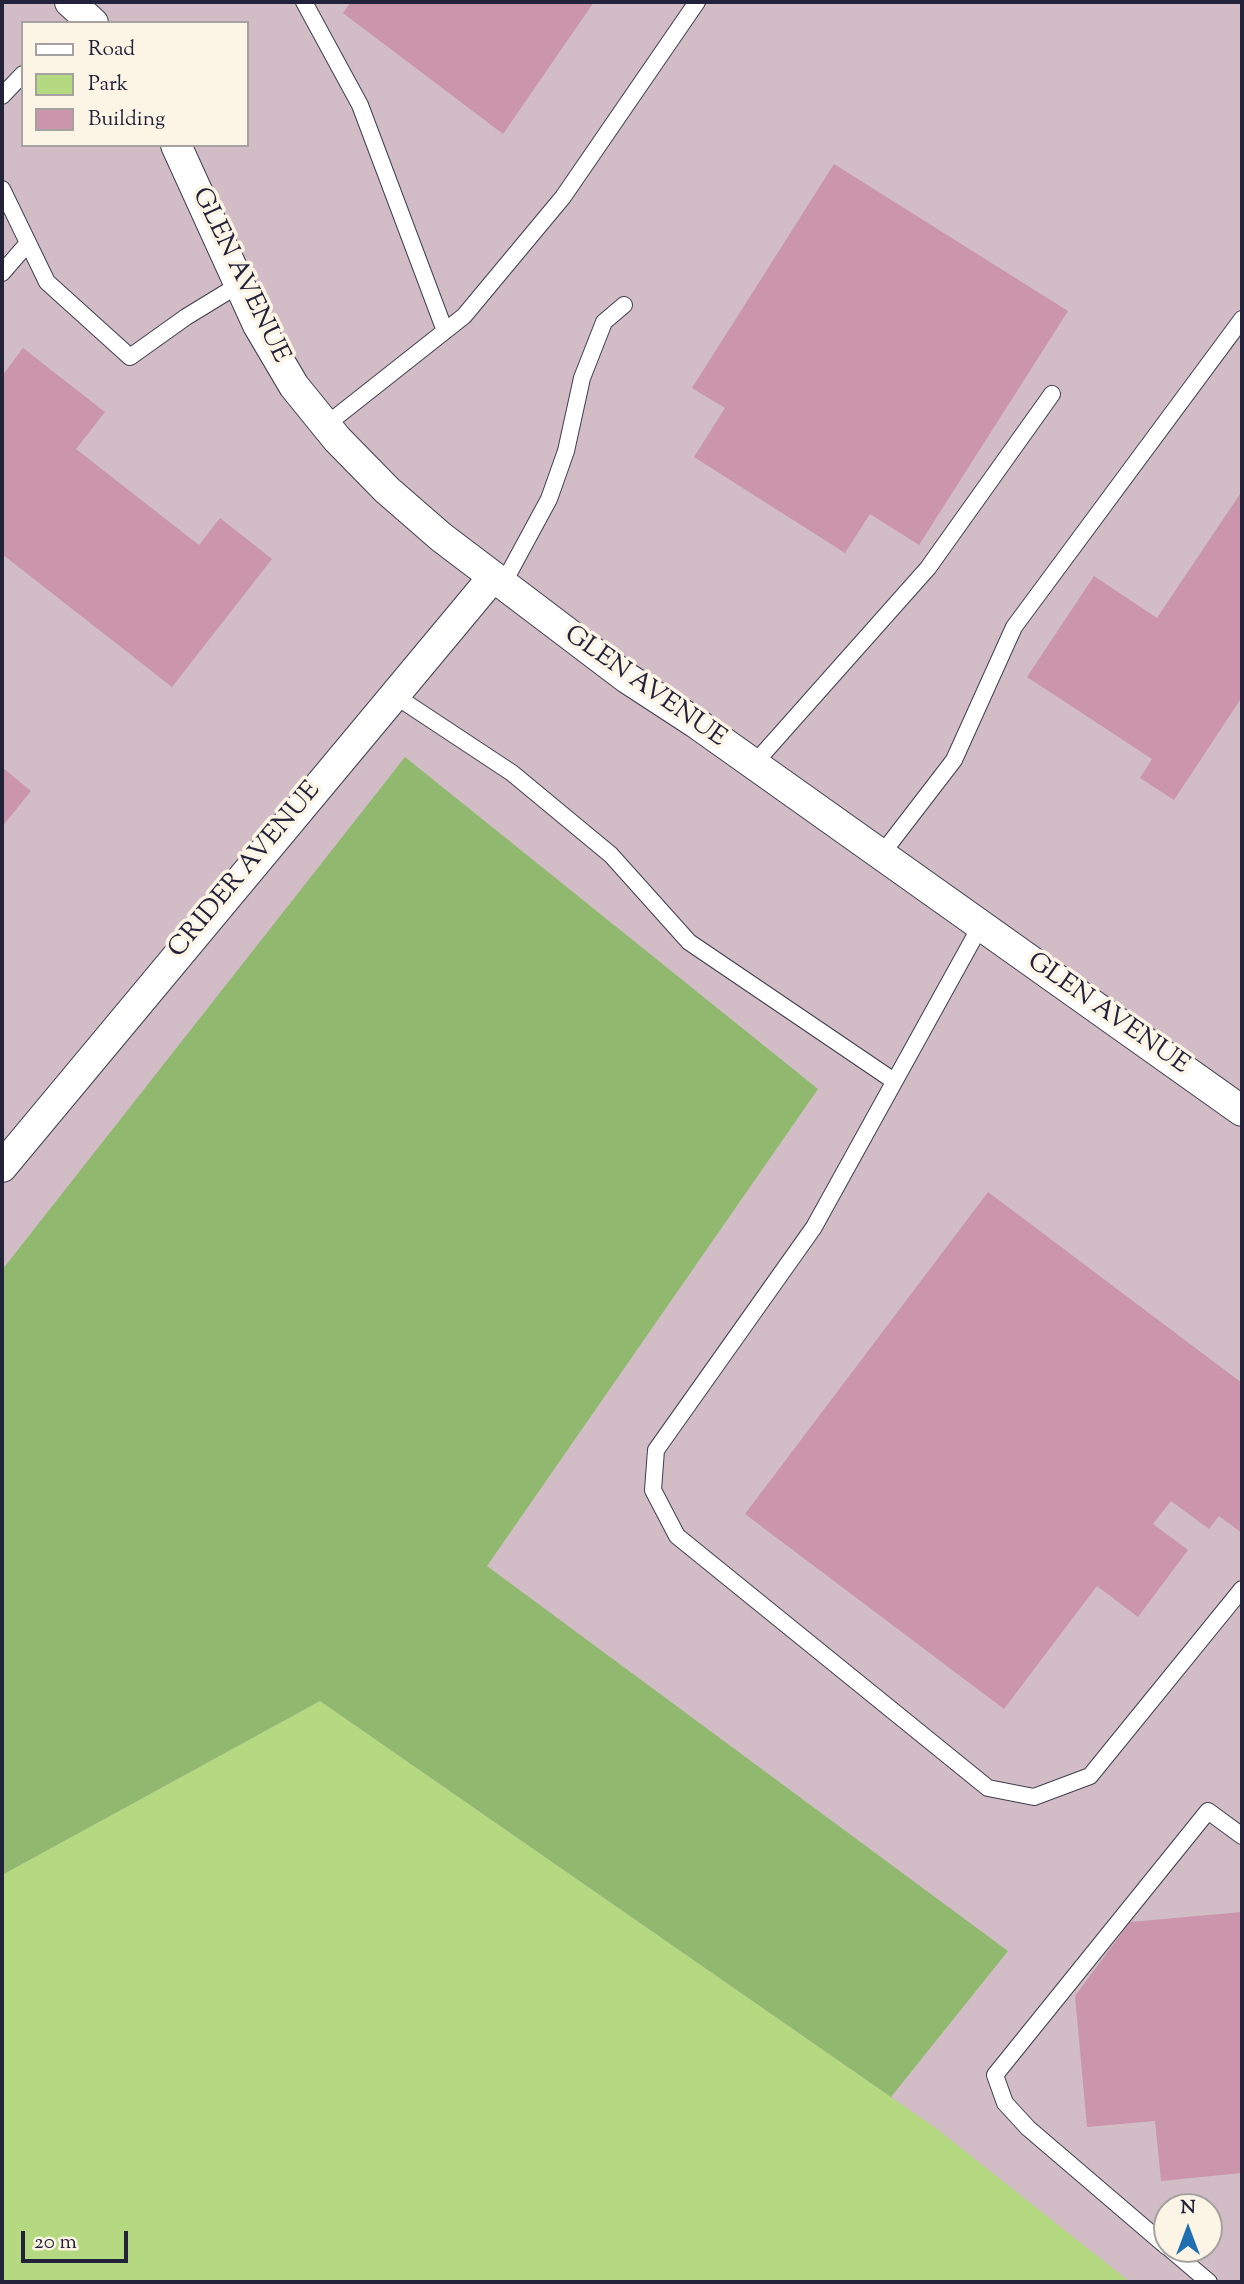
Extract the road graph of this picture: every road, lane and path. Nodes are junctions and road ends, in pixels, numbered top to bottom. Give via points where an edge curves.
1 (304, 2) edge
2 (697, 2) edge
3 (21, 76) edge
4 (2, 96) edge
5 (177, 147) edge
6 (2, 189) edge
7 (28, 243) junction
8 (2, 273) edge
9 (240, 285) junction
10 (624, 305) dead end
11 (1242, 319) edge
12 (445, 331) junction
13 (1052, 394) dead end
14 (326, 425) junction
15 (498, 581) junction
16 (394, 695) junction
17 (753, 765) junction
18 (881, 855) junction
19 (981, 925) junction
20 (894, 1081) junction
21 (1242, 1111) edge
22 (2, 1167) edge
23 (1242, 1589) edge
24 (1242, 1836) edge
25 (1153, 2235) edge
26 (1186, 2263) edge
27 (1209, 2282) edge

1 - 12 lane via 360,105
2 - 12 lane via 564,197 464,316
3 - 4 lane
5 - 9 street, GLEN AVENUE
6 - 7 lane
7 - 8 lane
7 - 9 lane via 47,282 130,357
9 - 14 street, GLEN AVENUE via 294,386
10 - 15 lane via 604,322 582,378 566,451 549,499
11 - 18 lane via 1014,628 954,760
12 - 14 lane
13 - 17 lane via 928,568
14 - 15 street, GLEN AVENUE via 387,490
15 - 16 street, CRIDER AVENUE
15 - 17 street, GLEN AVENUE
16 - 20 lane via 512,773 611,855 689,942
16 - 22 street, CRIDER AVENUE
17 - 18 street, GLEN AVENUE
18 - 19 street, GLEN AVENUE
19 - 20 lane
19 - 21 street, GLEN AVENUE
20 - 23 lane via 814,1227 656,1450 653,1490 677,1536 988,1788 1034,1797 1090,1776
24 - 25 lane via 1208,1811 995,2075 1005,2103 1028,2128
26 - 27 lane

